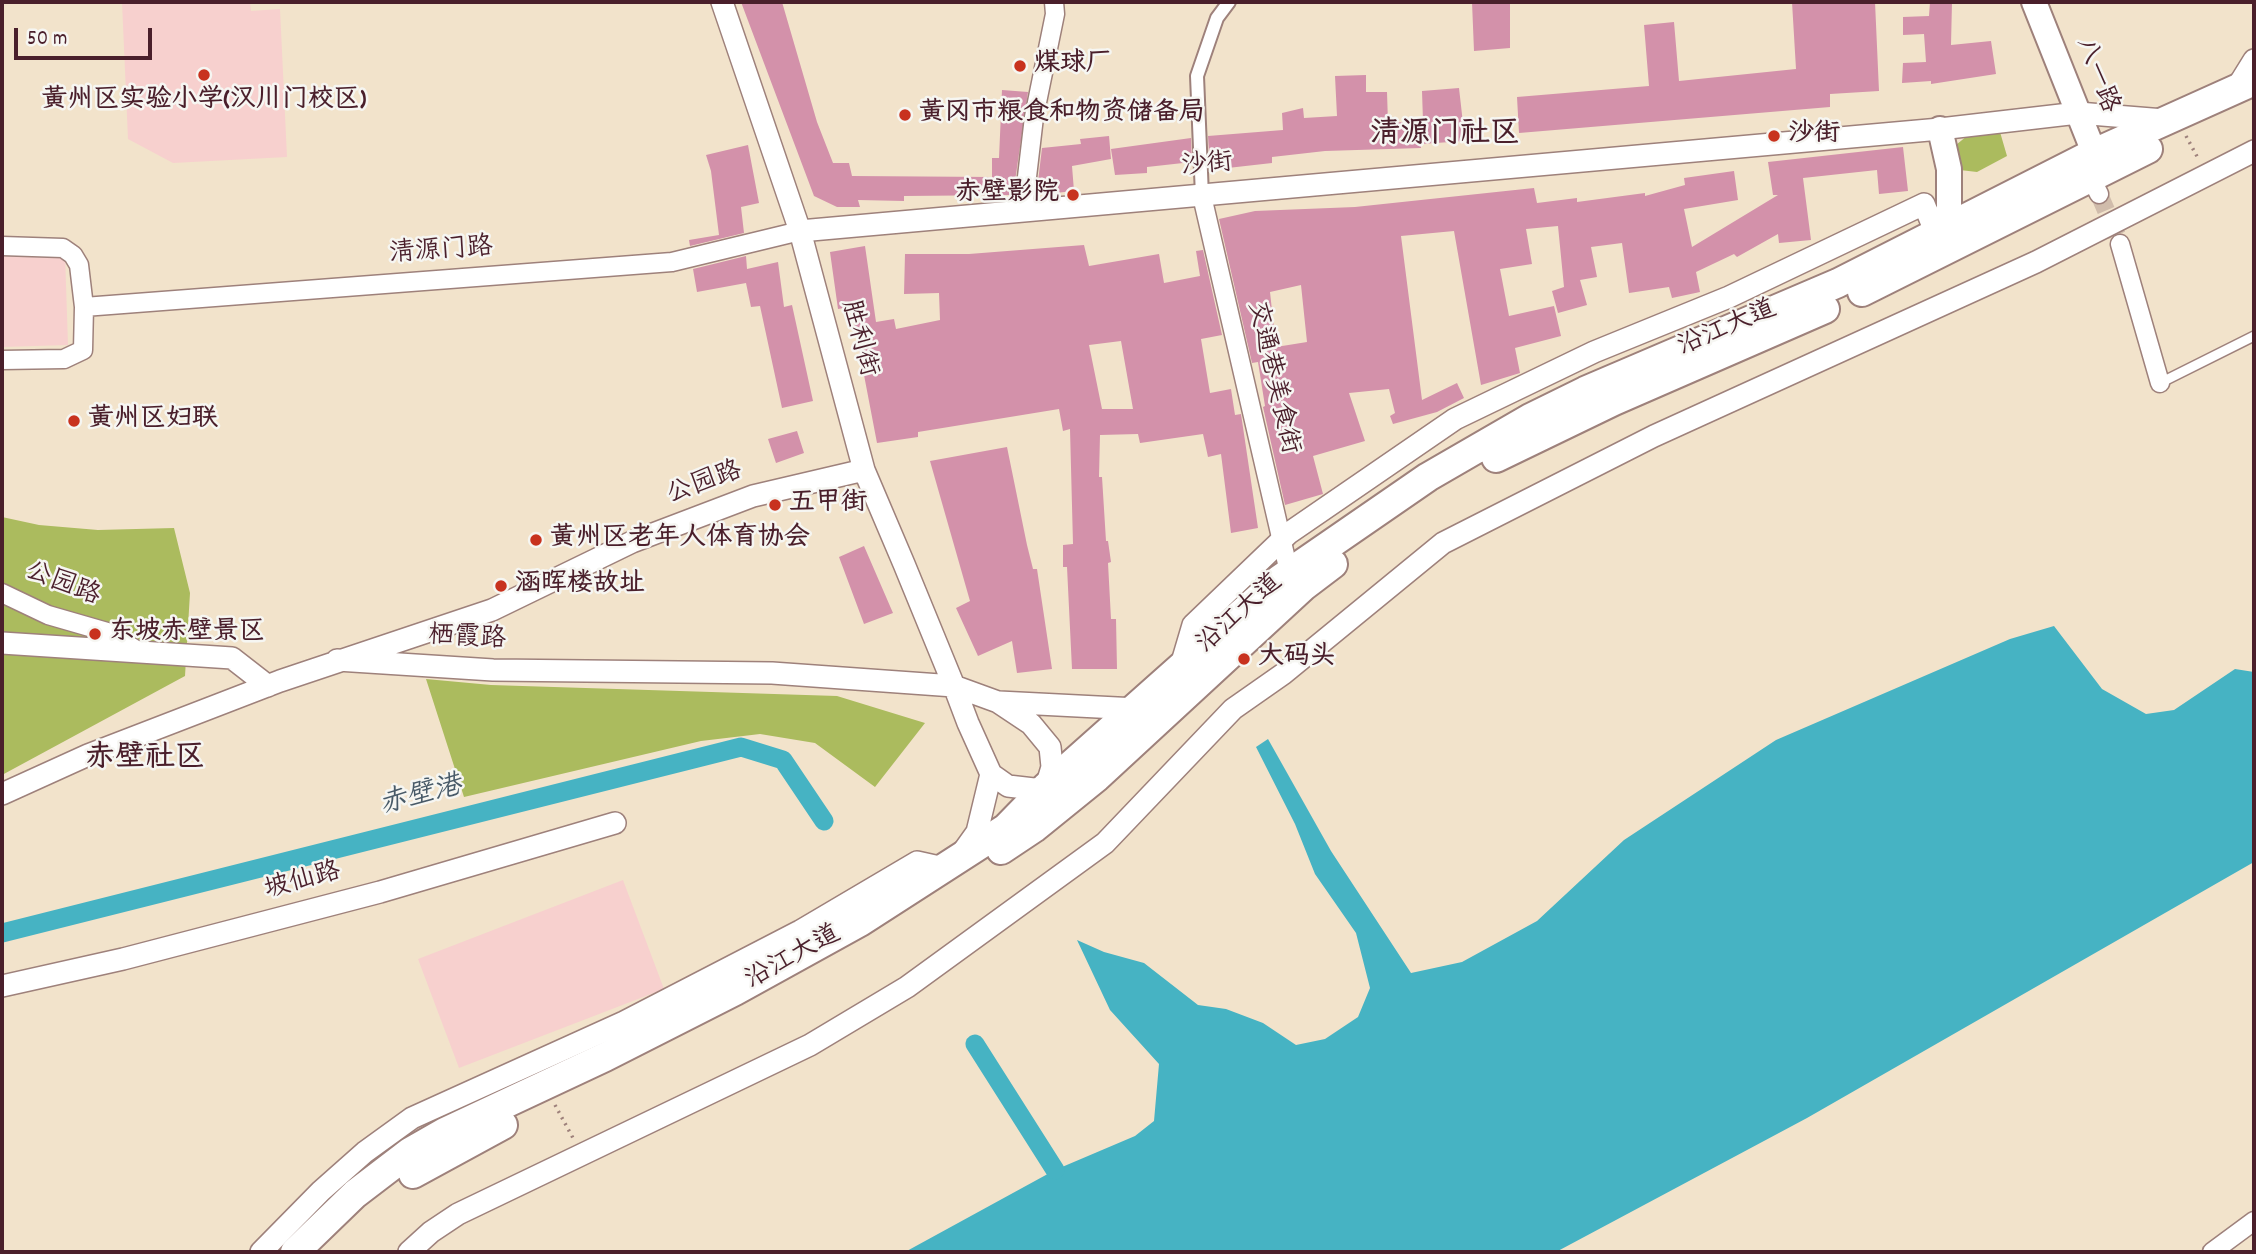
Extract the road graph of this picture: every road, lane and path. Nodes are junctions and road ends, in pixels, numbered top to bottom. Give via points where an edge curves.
1 (722, 2) edge
2 (1054, 2) edge
3 (1229, 2) edge
4 (2034, 2) edge
5 (2254, 60) edge
6 (2248, 90) edge
7 (2078, 113) junction
8 (2176, 126) junction
9 (1940, 129) junction
10 (2254, 152) edge
11 (2096, 174) junction
12 (2207, 174) junction
13 (1202, 195) junction
14 (1023, 211) junction
15 (800, 231) junction
16 (1936, 234) junction
17 (2120, 244) tunnel mouth
18 (2, 246) edge
19 (84, 307) junction
20 (2254, 336) edge
21 (2, 360) edge
22 (2160, 383) joint
23 (864, 470) junction
24 (1282, 541) junction
25 (1289, 572) junction
26 (2, 593) edge
27 (2, 643) edge
28 (138, 651) junction
29 (337, 660) junction
30 (1180, 670) junction
31 (268, 686) junction
32 (954, 686) junction
33 (998, 702) junction
34 (1137, 709) junction
35 (991, 774) junction
36 (1046, 787) junction
37 (2, 794) edge
38 (615, 823) dead end
39 (1034, 828) junction
40 (951, 864) junction
41 (2, 986) edge
42 (553, 1100) junction
43 (583, 1155) junction
44 (2254, 1221) edge
45 (261, 1252) edge
46 (295, 1252) edge
47 (320, 1252) edge
48 (409, 1252) edge
49 (2212, 1252) edge

1 - 15 street, 胜利街
2 - 14 street
3 - 13 street via 1217,18 1198,76
4 - 7 main road, 八一路
5 - 6 street
6 - 8 main road, 沿江大道
7 - 8 street, 沙街
7 - 9 street, 沙街
7 - 11 main road, 八一路
8 - 11 main road, 沿江大道
8 - 12 path
9 - 13 street, 沙街
9 - 16 main road via 1949,169 1949,209
10 - 12 street
11 - 16 main road, 沿江大道
11 - 39 main road, 沿江大道 via 1857,295 1509,450 1400,515 1304,586 1097,777
12 - 43 street via 2036,262 1654,436 1443,543 1283,674 1233,709 1105,842 928,972 810,1045
13 - 14 street, 沙街
13 - 24 street, 交通巷美食街
14 - 15 street, 沙街
15 - 19 street, 清源门路 via 672,262
15 - 23 street, 胜利街
16 - 24 street via 1924,204 1729,297 1594,352 1455,419
16 - 25 main road, 沿江大道 via 1838,283 1530,418 1428,477
17 - 22 street
18 - 19 street via 63,248 73,255 79,265
19 - 21 street via 83,350 64,359
20 - 22 lane
23 - 29 street, 公园路 via 753,496 632,542 492,611
23 - 32 street, 胜利街
24 - 25 street, 交通巷美食街
24 - 30 street via 1193,625
25 - 30 main road, 沿江大道
26 - 28 street, 公园路 via 48,615 107,632
27 - 28 street
28 - 31 street via 232,658
29 - 31 street, 栖霞路
29 - 32 street, 栖霞路 via 493,670 772,673
30 - 34 main road, 沿江大道
31 - 37 street, 栖霞路 via 88,755
32 - 33 street, 栖霞路
32 - 35 street, 胜利街
33 - 34 street
33 - 36 street via 1031,724 1050,747 1052,767
34 - 36 main road, 沿江大道
35 - 36 street via 1008,786
35 - 40 street via 977,832
36 - 39 street
36 - 40 main road, 沿江大道 via 1006,828
38 - 41 street, 坡仙路 via 380,892
39 - 42 main road, 沿江大道 via 812,967 698,1030
40 - 45 street via 917,862 800,931 624,1022 412,1118 321,1191
40 - 46 main road, 沿江大道 via 860,922 735,991 410,1152 355,1194
42 - 43 path
42 - 47 main road, 沿江大道 via 432,1161 378,1198
43 - 48 street via 458,1214
44 - 49 street

